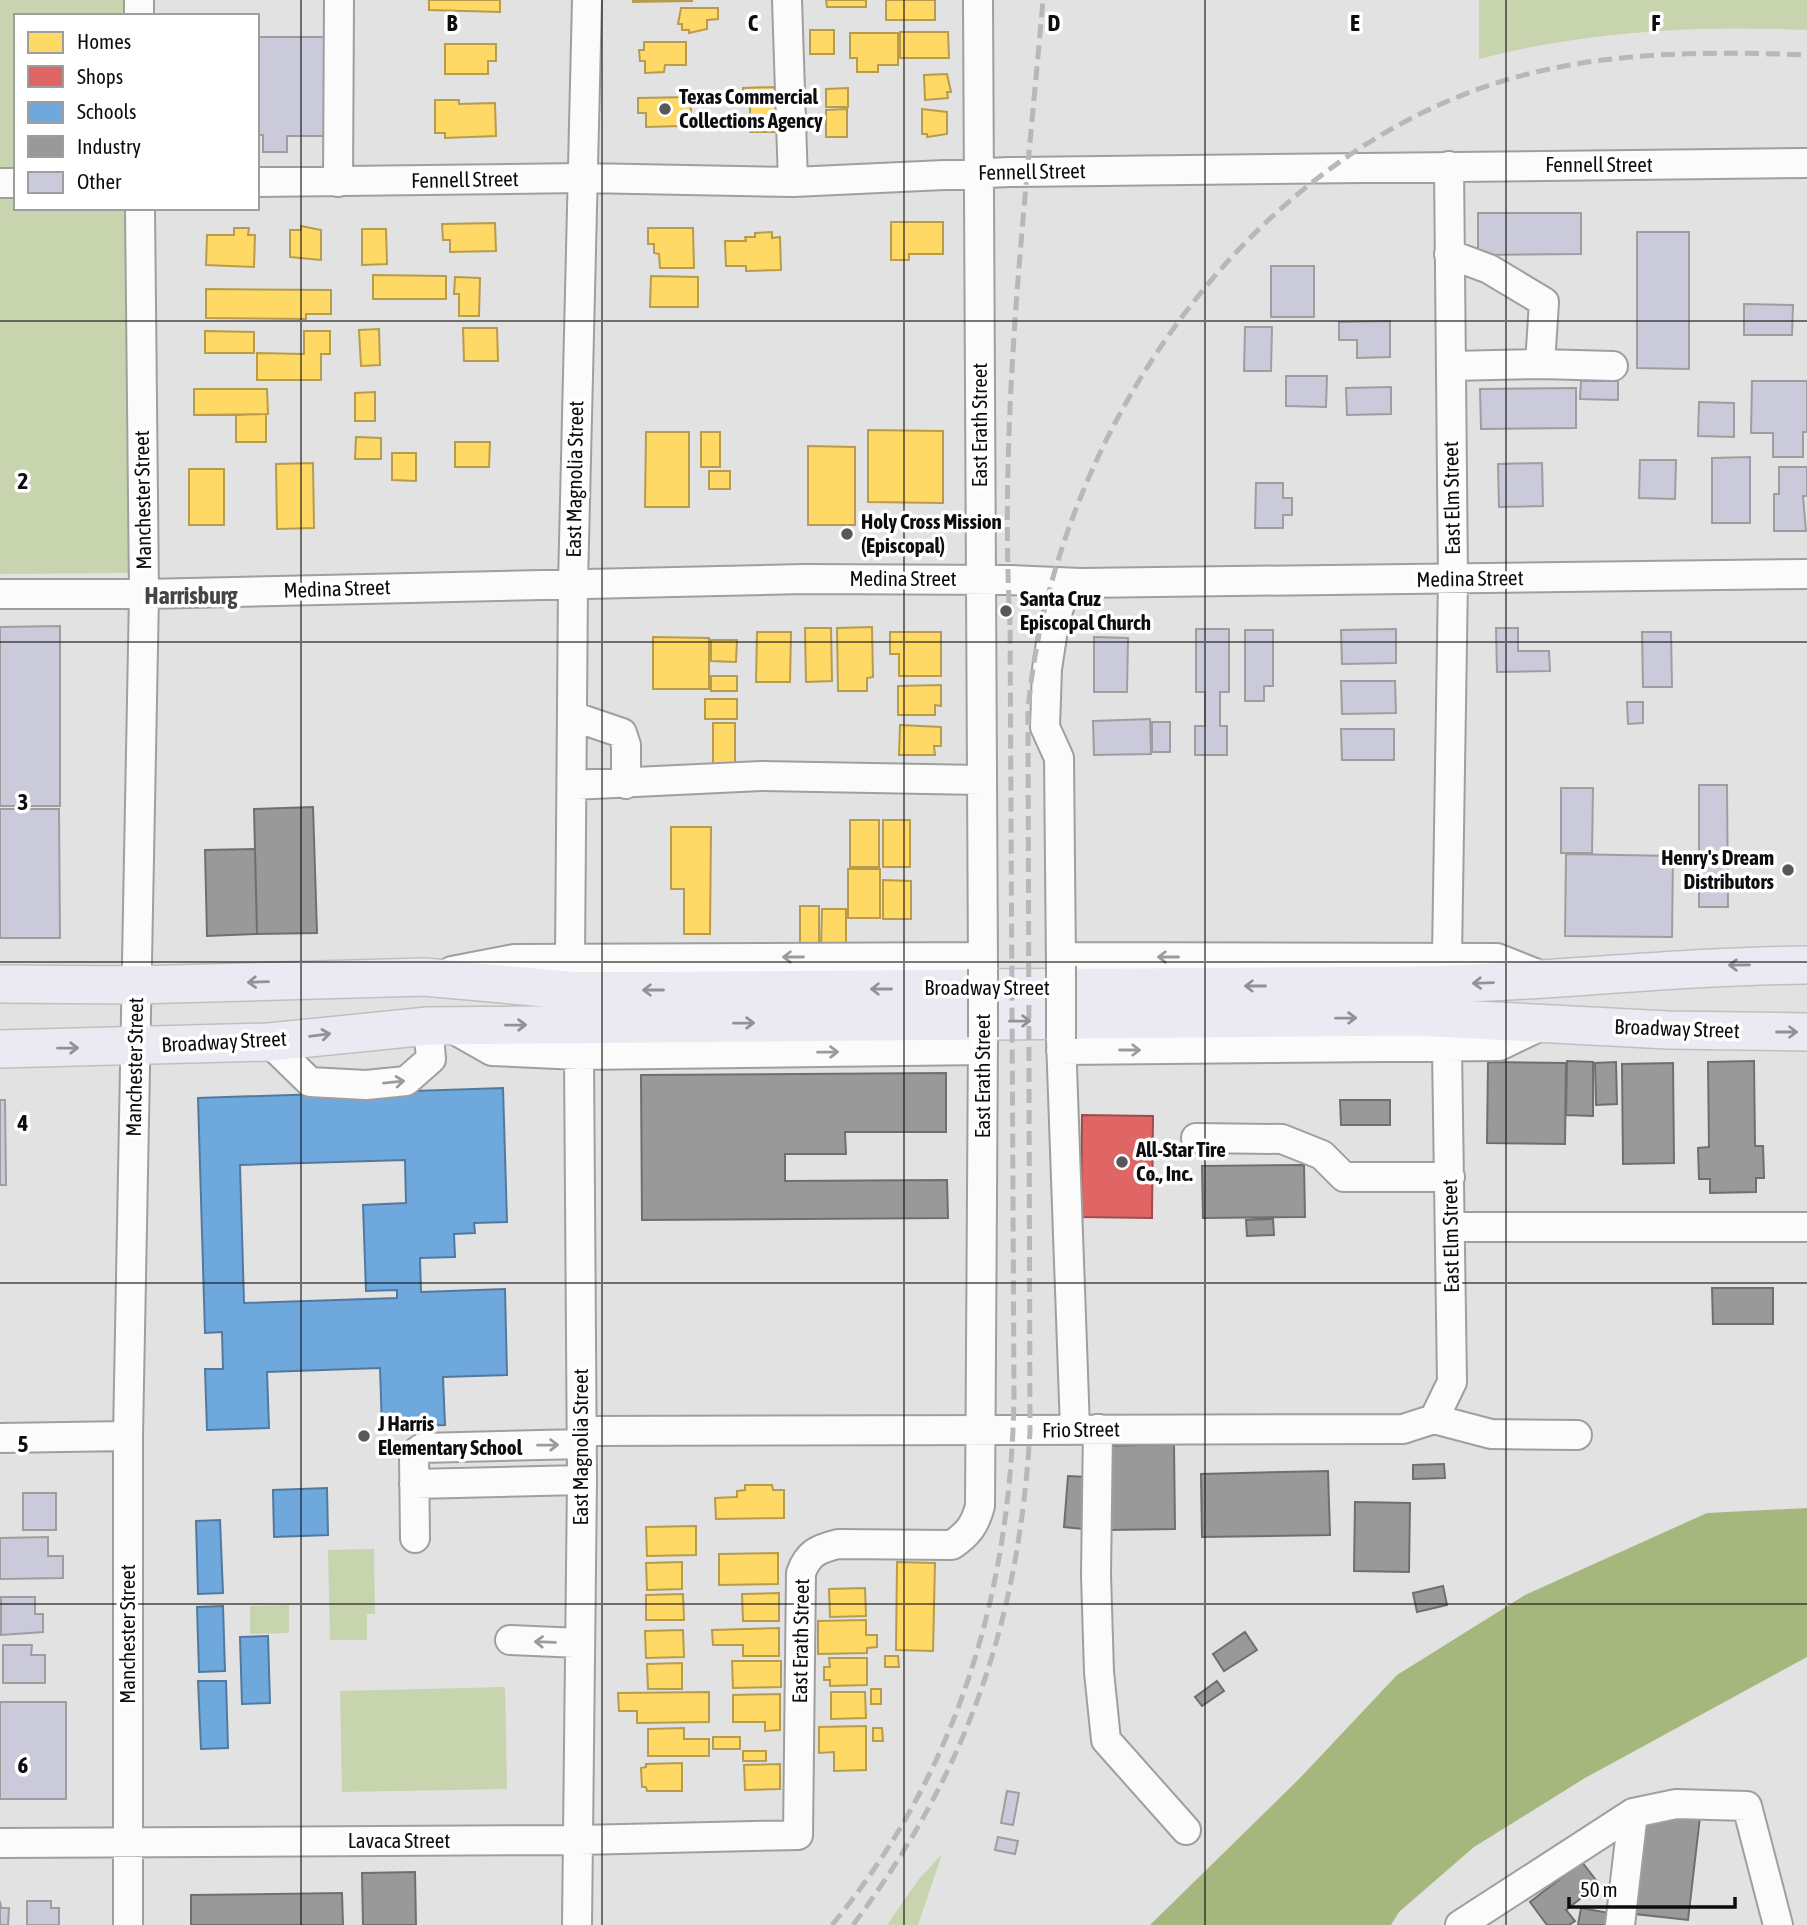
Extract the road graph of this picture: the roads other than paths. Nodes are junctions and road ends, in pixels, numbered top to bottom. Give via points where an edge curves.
1 (339, 0) edge
2 (587, 0) edge
3 (787, 0) edge
4 (978, 0) edge
5 (1807, 163) edge
6 (1449, 166) junction
7 (978, 173) junction
8 (583, 178) junction
9 (793, 181) junction
10 (259, 182) edge
11 (338, 182) junction
12 (140, 210) edge
13 (1450, 254) junction
14 (1540, 364) junction
15 (1451, 366) junction
16 (1613, 366) dead end
17 (1807, 574) edge
18 (981, 579) junction
19 (1453, 579) junction
20 (1067, 583) junction
21 (573, 584) junction
22 (0, 594) edge
23 (144, 594) junction
24 (572, 716) junction
25 (981, 780) junction
26 (626, 784) junction
27 (572, 785) junction
28 (1447, 957) junction
29 (570, 958) junction
30 (1061, 962) junction
31 (983, 963) junction
32 (1807, 965) edge
33 (424, 977) junction
34 (1551, 979) junction
35 (0, 984) edge
36 (136, 985) junction
37 (1548, 1023) junction
38 (438, 1026) junction
39 (1807, 1032) edge
40 (269, 1042) junction
41 (983, 1044) junction
42 (1061, 1045) junction
43 (135, 1046) junction
44 (0, 1049) edge
45 (1447, 1049) junction
46 (579, 1055) junction
47 (1196, 1138) dead end
48 (1450, 1177) junction
49 (1451, 1227) junction
50 (1807, 1227) edge
51 (1434, 1419) junction
52 (1086, 1429) junction
53 (982, 1430) junction
54 (1577, 1435) dead end
55 (128, 1436) junction
56 (0, 1438) edge
57 (582, 1438) junction
58 (582, 1480) junction
59 (414, 1484) junction
60 (415, 1538) dead end
61 (510, 1640) dead end
62 (580, 1643) junction
63 (1633, 1813) junction
64 (1186, 1830) dead end
65 (798, 1835) joint
66 (579, 1840) junction
67 (128, 1842) junction
68 (0, 1843) edge
69 (128, 1925) edge
70 (577, 1925) edge
71 (1460, 1925) edge
72 (1620, 1925) edge
73 (1778, 1925) edge

1 - 11 street
2 - 8 street, East Magnolia Street
3 - 9 street
4 - 7 street, East Erath Street
5 - 6 street, Fennell Street
6 - 7 street, Fennell Street
6 - 13 street, East Elm Street
7 - 9 street, Fennell Street
7 - 18 street, East Erath Street
8 - 9 street, Fennell Street
8 - 11 street, Fennell Street
8 - 21 street, East Magnolia Street
10 - 11 street, Fennell Street
12 - 23 street, Manchester Street
13 - 14 street via 1489,269 1544,302
13 - 15 street, East Elm Street
14 - 15 street
14 - 16 street
15 - 19 street, East Elm Street
17 - 19 street, Medina Street
18 - 20 street, Medina Street
18 - 21 street, Medina Street
18 - 25 street, East Erath Street
19 - 20 street, Medina Street
19 - 28 street, East Elm Street
20 - 30 street via 1054,623 1045,727 1059,758
21 - 23 street, Medina Street
21 - 24 street, East Magnolia Street
22 - 23 street, Medina Street
23 - 36 street, Manchester Street
24 - 26 street via 622,733
24 - 27 street, East Magnolia Street
25 - 26 street via 761,776
25 - 31 street, East Erath Street
26 - 27 street
27 - 29 street, East Magnolia Street
28 -> 30 street, Broadway Street
28 - 34 street, Broadway Street via 1497,958
31 -> 29 street, Broadway Street
29 - 33 street, Broadway Street via 514,959
30 - 42 street, bridge
31 - 41 street, East Erath Street, bridge
32 -> 34 main road, Broadway Street via 1672,968
34 -> 33 main road, Broadway Street via 1418,985 579,991
33 -> 36 main road, Broadway Street
35 - 36 main road, Broadway Street
36 - 43 street, Manchester Street
38 -> 37 main road, Broadway Street via 1403,1017
37 -> 39 main road, Broadway Street
37 - 45 street, Broadway Street via 1499,1046
40 -> 38 main road, Broadway Street
40 -> 38 street via 310,1082 366,1085 407,1081 431,1059
38 - 46 street via 492,1051
40 - 43 main road, Broadway Street
46 -> 41 street
41 - 53 street, East Erath Street
42 -> 45 street, Broadway Street
42 - 52 street
44 -> 43 main road, Broadway Street
43 - 55 street, Manchester Street
45 - 48 street, East Elm Street
46 - 57 street, East Magnolia Street
47 - 48 street via 1282,1139 1322,1154 1344,1177
48 - 49 street, East Elm Street
49 - 50 street
49 - 51 street, East Elm Street via 1452,1382
51 - 52 street, Frio Street via 1403,1429
51 - 54 street via 1491,1434
52 - 53 street, Frio Street
52 - 64 street via 1107,1740
53 - 57 street, Frio Street
53 - 65 street, East Erath Street via 980,1506 967,1535 943,1546 838,1544 806,1557 801,1573
55 - 56 street
55 - 67 street, Manchester Street
57 - 58 street, East Magnolia Street
59 -> 57 street, Frio Street via 414,1454 422,1448
58 - 59 street
58 - 62 street, East Magnolia Street
59 - 60 street
62 -> 61 street
62 - 66 street, East Magnolia Street
63 - 71 street
63 - 72 street
63 - 73 street via 1676,1804 1747,1806
65 - 66 street, Lavaca Street
66 - 67 street, Lavaca Street
66 - 70 street, East Magnolia Street
67 - 68 street, Lavaca Street
67 - 69 street, Manchester Street

